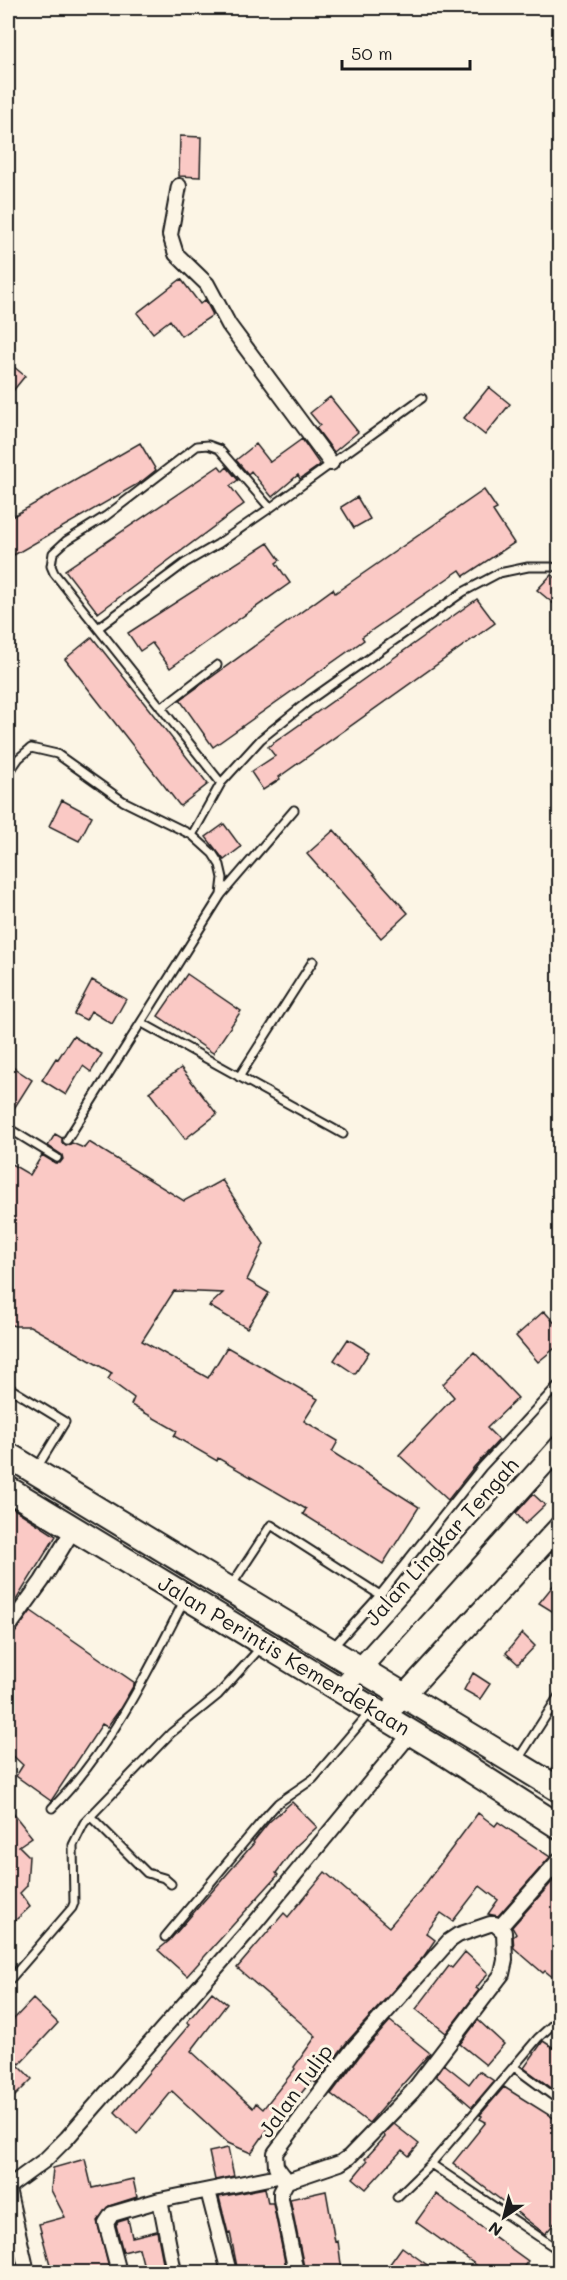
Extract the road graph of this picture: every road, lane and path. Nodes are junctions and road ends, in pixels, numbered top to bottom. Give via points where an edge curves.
1 (179, 186) dead end
2 (422, 399) dead end
3 (331, 463) junction
4 (270, 508) junction
5 (552, 567) dead end
6 (98, 628) junction
7 (217, 665) dead end
8 (161, 708) junction
9 (8, 774) edge
10 (221, 783) junction
11 (294, 810) dead end
12 (192, 835) junction
13 (221, 895) junction
14 (313, 961) dead end
15 (142, 1023) junction
16 (238, 1077) junction
17 (8, 1128) edge
18 (343, 1134) dead end
19 (67, 1140) dead end
20 (57, 1158) dead end
21 (560, 1383) edge
22 (8, 1387) edge
23 (560, 1446) edge
24 (8, 1455) edge
25 (36, 1470) junction
26 (8, 1489) edge
27 (560, 1526) edge
28 (74, 1528) junction
29 (229, 1588) junction
30 (380, 1595) junction
31 (187, 1597) junction
32 (8, 1628) edge
33 (263, 1644) junction
34 (330, 1651) junction
35 (359, 1669) junction
36 (340, 1691) junction
37 (560, 1694) edge
38 (405, 1695) junction
39 (378, 1714) junction
40 (411, 1733) junction
41 (516, 1763) junction
42 (560, 1790) edge
43 (52, 1808) dead end
44 (90, 1816) junction
45 (560, 1827) edge
46 (560, 1859) edge
47 (171, 1884) dead end
48 (500, 1927) junction
49 (165, 1937) dead end
50 (8, 1982) edge
51 (560, 2018) edge
52 (514, 2067) junction
53 (560, 2102) edge
54 (431, 2164) junction
55 (285, 2178) junction
56 (8, 2188) edge
57 (208, 2191) junction
58 (397, 2197) dead end
59 (160, 2200) junction
60 (560, 2251) edge
61 (27, 2272) edge
62 (119, 2272) edge
63 (174, 2272) edge
64 (229, 2272) edge
65 (296, 2272) edge

1 - 3 street via 170,235 176,254 207,284 228,325
2 - 3 lane
3 - 4 lane
4 - 6 lane via 185,563
4 - 6 lane via 219,449 197,446 53,553 54,573
5 - 10 lane via 499,573 463,592 307,702 261,739
6 - 8 lane
7 - 8 lane
8 - 10 lane
9 - 12 lane via 31,747 57,754 123,801
10 - 12 lane
11 - 13 lane
12 - 13 lane via 220,865
13 - 15 lane
14 - 16 lane
15 - 16 lane
15 - 19 lane
16 - 18 lane
17 - 20 lane
21 - 30 lane via 482,1467
22 - 25 lane via 65,1422
23 - 35 main road, Jalan Lingkar Tengah
24 - 25 highway, Jalan Perintis Kemerdekaan
25 - 29 highway, Jalan Perintis Kemerdekaan
26 - 28 highway, Jalan Perintis Kemerdekaan
27 - 38 main road
28 - 31 highway, Jalan Perintis Kemerdekaan
28 - 32 street
29 - 30 lane via 270,1525
29 - 34 highway, Jalan Perintis Kemerdekaan
30 - 34 lane
31 - 33 highway, Jalan Perintis Kemerdekaan
31 - 43 lane via 137,1692 73,1788
33 - 36 highway, Jalan Perintis Kemerdekaan
33 - 44 lane via 218,1695 171,1732
34 - 35 highway, Jalan Perintis Kemerdekaan
35 - 36 main road, Jalan Lingkar Tengah
35 - 38 highway, Jalan Perintis Kemerdekaan
36 - 39 highway, Jalan Perintis Kemerdekaan
37 - 41 lane
38 - 39 main road
38 - 41 highway, Jalan Perintis Kemerdekaan
39 - 40 highway, Jalan Perintis Kemerdekaan
39 - 49 lane via 313,1779 273,1809
40 - 45 highway, Jalan Perintis Kemerdekaan
40 - 56 street via 250,1929 67,2138
41 - 42 highway, Jalan Perintis Kemerdekaan
44 - 47 lane via 147,1873
44 - 50 lane via 73,1845 72,1908
46 - 48 street
48 - 55 street via 505,1940 502,1974 412,2092 349,2157
48 - 55 street, Jalan Tulip via 490,1924 449,1941 372,2026 274,2153 276,2166
51 - 52 lane
52 - 53 lane
52 - 54 lane
54 - 58 lane
54 - 60 lane
55 - 57 street
55 - 65 street via 281,2199
56 - 61 street
57 - 59 street
57 - 64 street
59 - 62 street via 112,2214 107,2220
59 - 63 street

